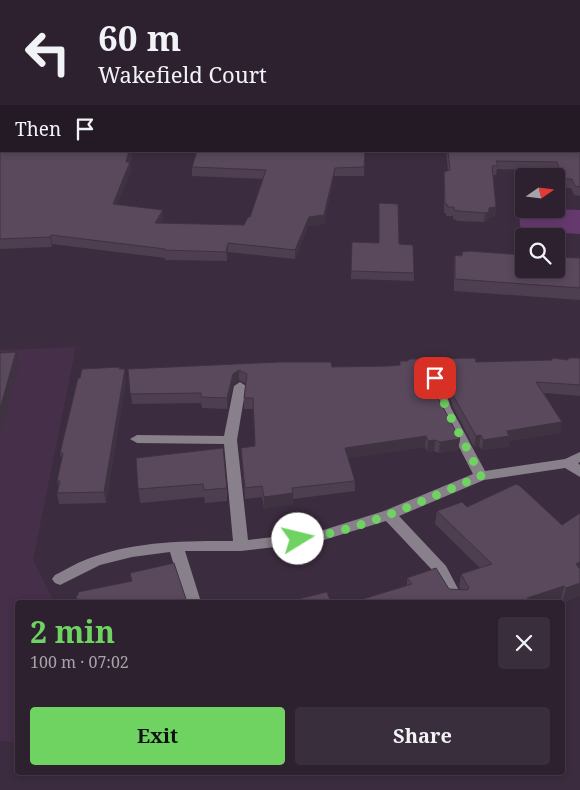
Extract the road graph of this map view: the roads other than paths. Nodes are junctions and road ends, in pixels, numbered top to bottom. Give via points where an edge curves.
1 (435, 378) dead end
2 (240, 386) dead end
3 (137, 438) dead end
4 (230, 440) junction
5 (574, 460) edge
6 (580, 472) edge
7 (481, 476) junction
8 (389, 515) junction
9 (176, 546) junction
10 (241, 546) junction
11 (60, 578) dead end
12 (192, 600) edge
13 (456, 600) edge

1 - 7 street via 446,408
2 - 4 street
3 - 4 street
4 - 10 street
5 - 6 street
5 - 7 street
7 - 8 street
8 - 10 street via 317,537
8 - 13 street via 441,570
9 - 10 street
9 - 11 street via 96,561
9 - 12 street

